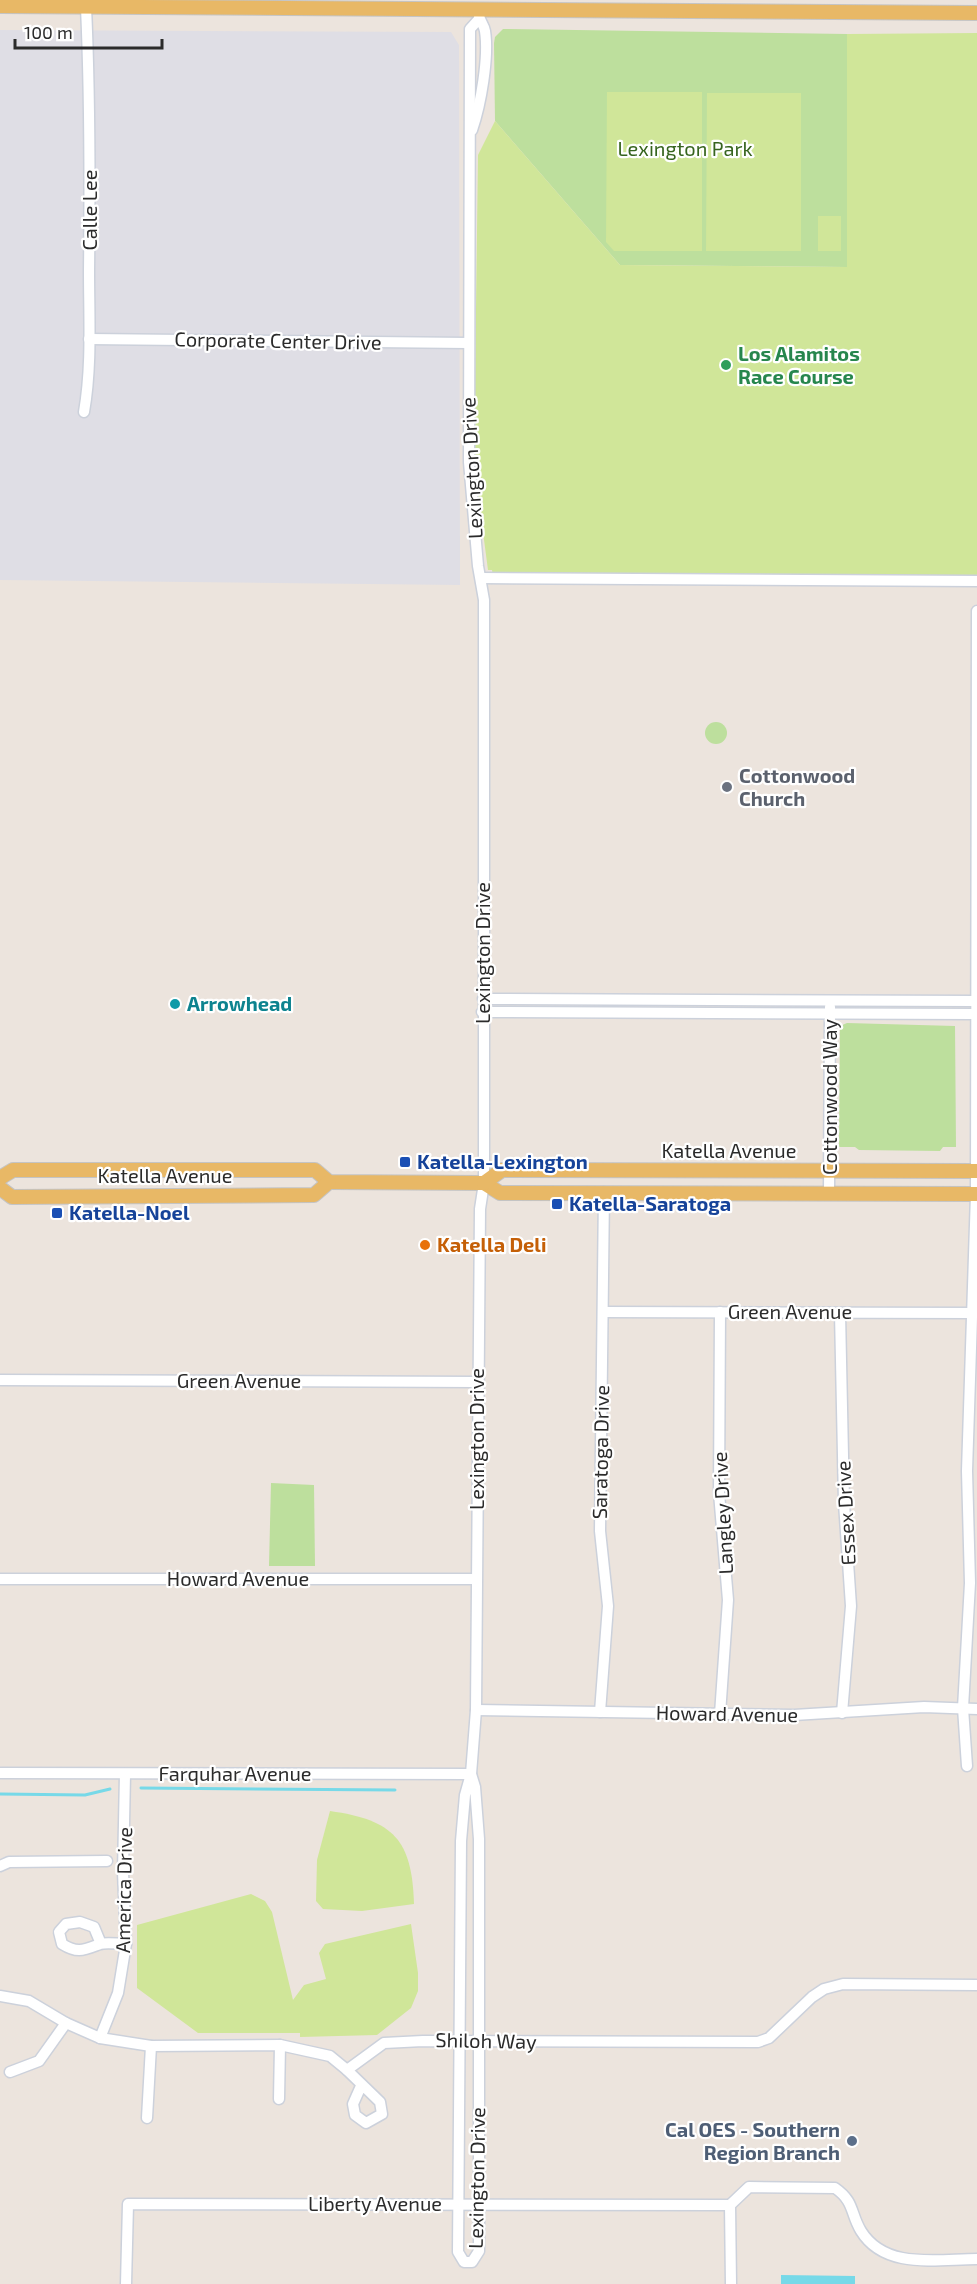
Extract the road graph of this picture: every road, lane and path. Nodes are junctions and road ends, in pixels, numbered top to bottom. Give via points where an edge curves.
1 (0, 6) edge
2 (797, 6) edge
3 (86, 7) junction
4 (479, 10) edge
5 (977, 12) edge
6 (471, 133) junction
7 (89, 339) junction
8 (468, 343) junction
9 (84, 412) dead end
10 (481, 578) junction
11 (977, 581) edge
12 (977, 611) edge
13 (976, 760) edge
14 (976, 778) edge
15 (977, 937) edge
16 (483, 999) junction
17 (830, 1001) junction
18 (975, 1001) junction
19 (482, 1012) junction
20 (830, 1014) junction
21 (975, 1014) junction
22 (829, 1171) junction
23 (976, 1171) edge
24 (0, 1178) edge
25 (329, 1182) junction
26 (483, 1182) junction
27 (0, 1188) edge
28 (604, 1192) junction
29 (829, 1193) junction
30 (976, 1194) edge
31 (603, 1312) junction
32 (720, 1312) junction
33 (840, 1312) junction
34 (975, 1313) edge
35 (0, 1380) edge
36 (477, 1382) junction
37 (475, 1578) junction
38 (0, 1580) edge
39 (963, 1708) junction
40 (977, 1709) edge
41 (476, 1710) junction
42 (600, 1712) junction
43 (842, 1713) junction
44 (720, 1714) junction
45 (967, 1766) dead end
46 (0, 1773) edge
47 (125, 1773) junction
48 (471, 1774) junction
49 (107, 1861) dead end
50 (0, 1866) edge
51 (101, 1944) dead end
52 (126, 1944) junction
53 (977, 1985) edge
54 (0, 1996) edge
55 (66, 2023) junction
56 (100, 2038) junction
57 (461, 2042) junction
58 (479, 2042) junction
59 (280, 2045) junction
60 (151, 2046) junction
61 (347, 2070) junction
62 (9, 2072) dead end
63 (361, 2086) dead end
64 (279, 2099) dead end
65 (147, 2118) dead end
66 (458, 2204) junction
67 (478, 2204) junction
68 (730, 2205) junction
69 (977, 2259) edge
70 (126, 2284) edge
71 (731, 2284) edge

1 - 3 main road
2 - 4 main road
2 - 5 main road
3 - 4 main road
3 - 7 street, Calle Lee via 90,112
4 - 6 street, Lexington Drive via 470,29
4 - 6 street, Lexington Drive via 485,28 485,65
6 - 8 street, Lexington Drive
7 - 8 street, Corporate Center Drive
7 - 9 street, Calle Lee
8 - 10 street, Lexington Drive via 469,462
10 - 11 street
10 - 16 street, Lexington Drive
12 - 13 street
13 - 14 street
14 - 15 street
15 - 18 street
16 - 17 street
16 - 19 street, Lexington Drive
17 - 18 street
17 - 20 street, Cottonwood Way
18 - 21 street
19 - 20 street
19 - 26 street, Lexington Drive
20 - 21 street
20 - 22 street, Cottonwood Way
21 - 23 street
22 - 23 main road, Katella Avenue
22 - 26 main road, Katella Avenue via 502,1170
22 - 29 street, Cottonwood Way
23 - 30 street
24 - 25 main road, Katella Avenue via 13,1170 315,1170
25 - 26 main road, Katella Avenue
25 - 27 main road, Katella Avenue via 315,1195 12,1197
26 - 28 main road, Katella Avenue via 500,1193
26 - 36 street, Lexington Drive
28 - 29 main road, Katella Avenue
28 - 31 street, Saratoga Drive
29 - 30 main road, Katella Avenue
30 - 34 street
31 - 32 street, Green Avenue
31 - 42 street, Saratoga Drive via 600,1531 608,1606
32 - 33 street, Green Avenue
32 - 44 street, Langley Drive via 719,1493 728,1600
33 - 34 street, Green Avenue
33 - 43 street, Essex Drive via 844,1503 851,1606
34 - 39 street via 967,1471 970,1583
35 - 36 street, Green Avenue
36 - 37 street, Lexington Drive
37 - 38 street, Howard Avenue
37 - 41 street, Lexington Drive
39 - 40 street, Howard Avenue
39 - 43 street, Howard Avenue
39 - 45 street
41 - 42 street, Howard Avenue
41 - 48 street, Lexington Drive
42 - 44 street, Howard Avenue
43 - 44 street, Howard Avenue
46 - 47 street, Farquhar Avenue
47 - 48 street, Farquhar Avenue
47 - 52 street, America Drive
48 - 57 street, Lexington Drive via 461,1841
48 - 58 street, Lexington Drive via 479,1839
49 - 50 street via 9,1862
51 - 52 street
52 - 56 street, America Drive via 118,1993
53 - 58 street, Shiloh Way via 843,1984 824,1989 769,2038 743,2044
54 - 55 street via 29,2001
55 - 56 street
55 - 62 street via 39,2061
56 - 60 street
57 - 58 street, Shiloh Way
57 - 61 street, Shiloh Way via 384,2043
57 - 66 street, Lexington Drive
58 - 67 street, Lexington Drive
59 - 60 street
59 - 61 street via 330,2056
59 - 64 street
60 - 65 street
61 - 63 street
66 - 67 street, Liberty Avenue
66 - 67 street, Lexington Drive via 458,2252 464,2262 472,2262 479,2251
66 - 70 street, Liberty Avenue via 128,2204
67 - 68 street, Liberty Avenue
68 - 69 street via 749,2187 835,2188 847,2196 859,2227 881,2253 901,2259
68 - 71 street

